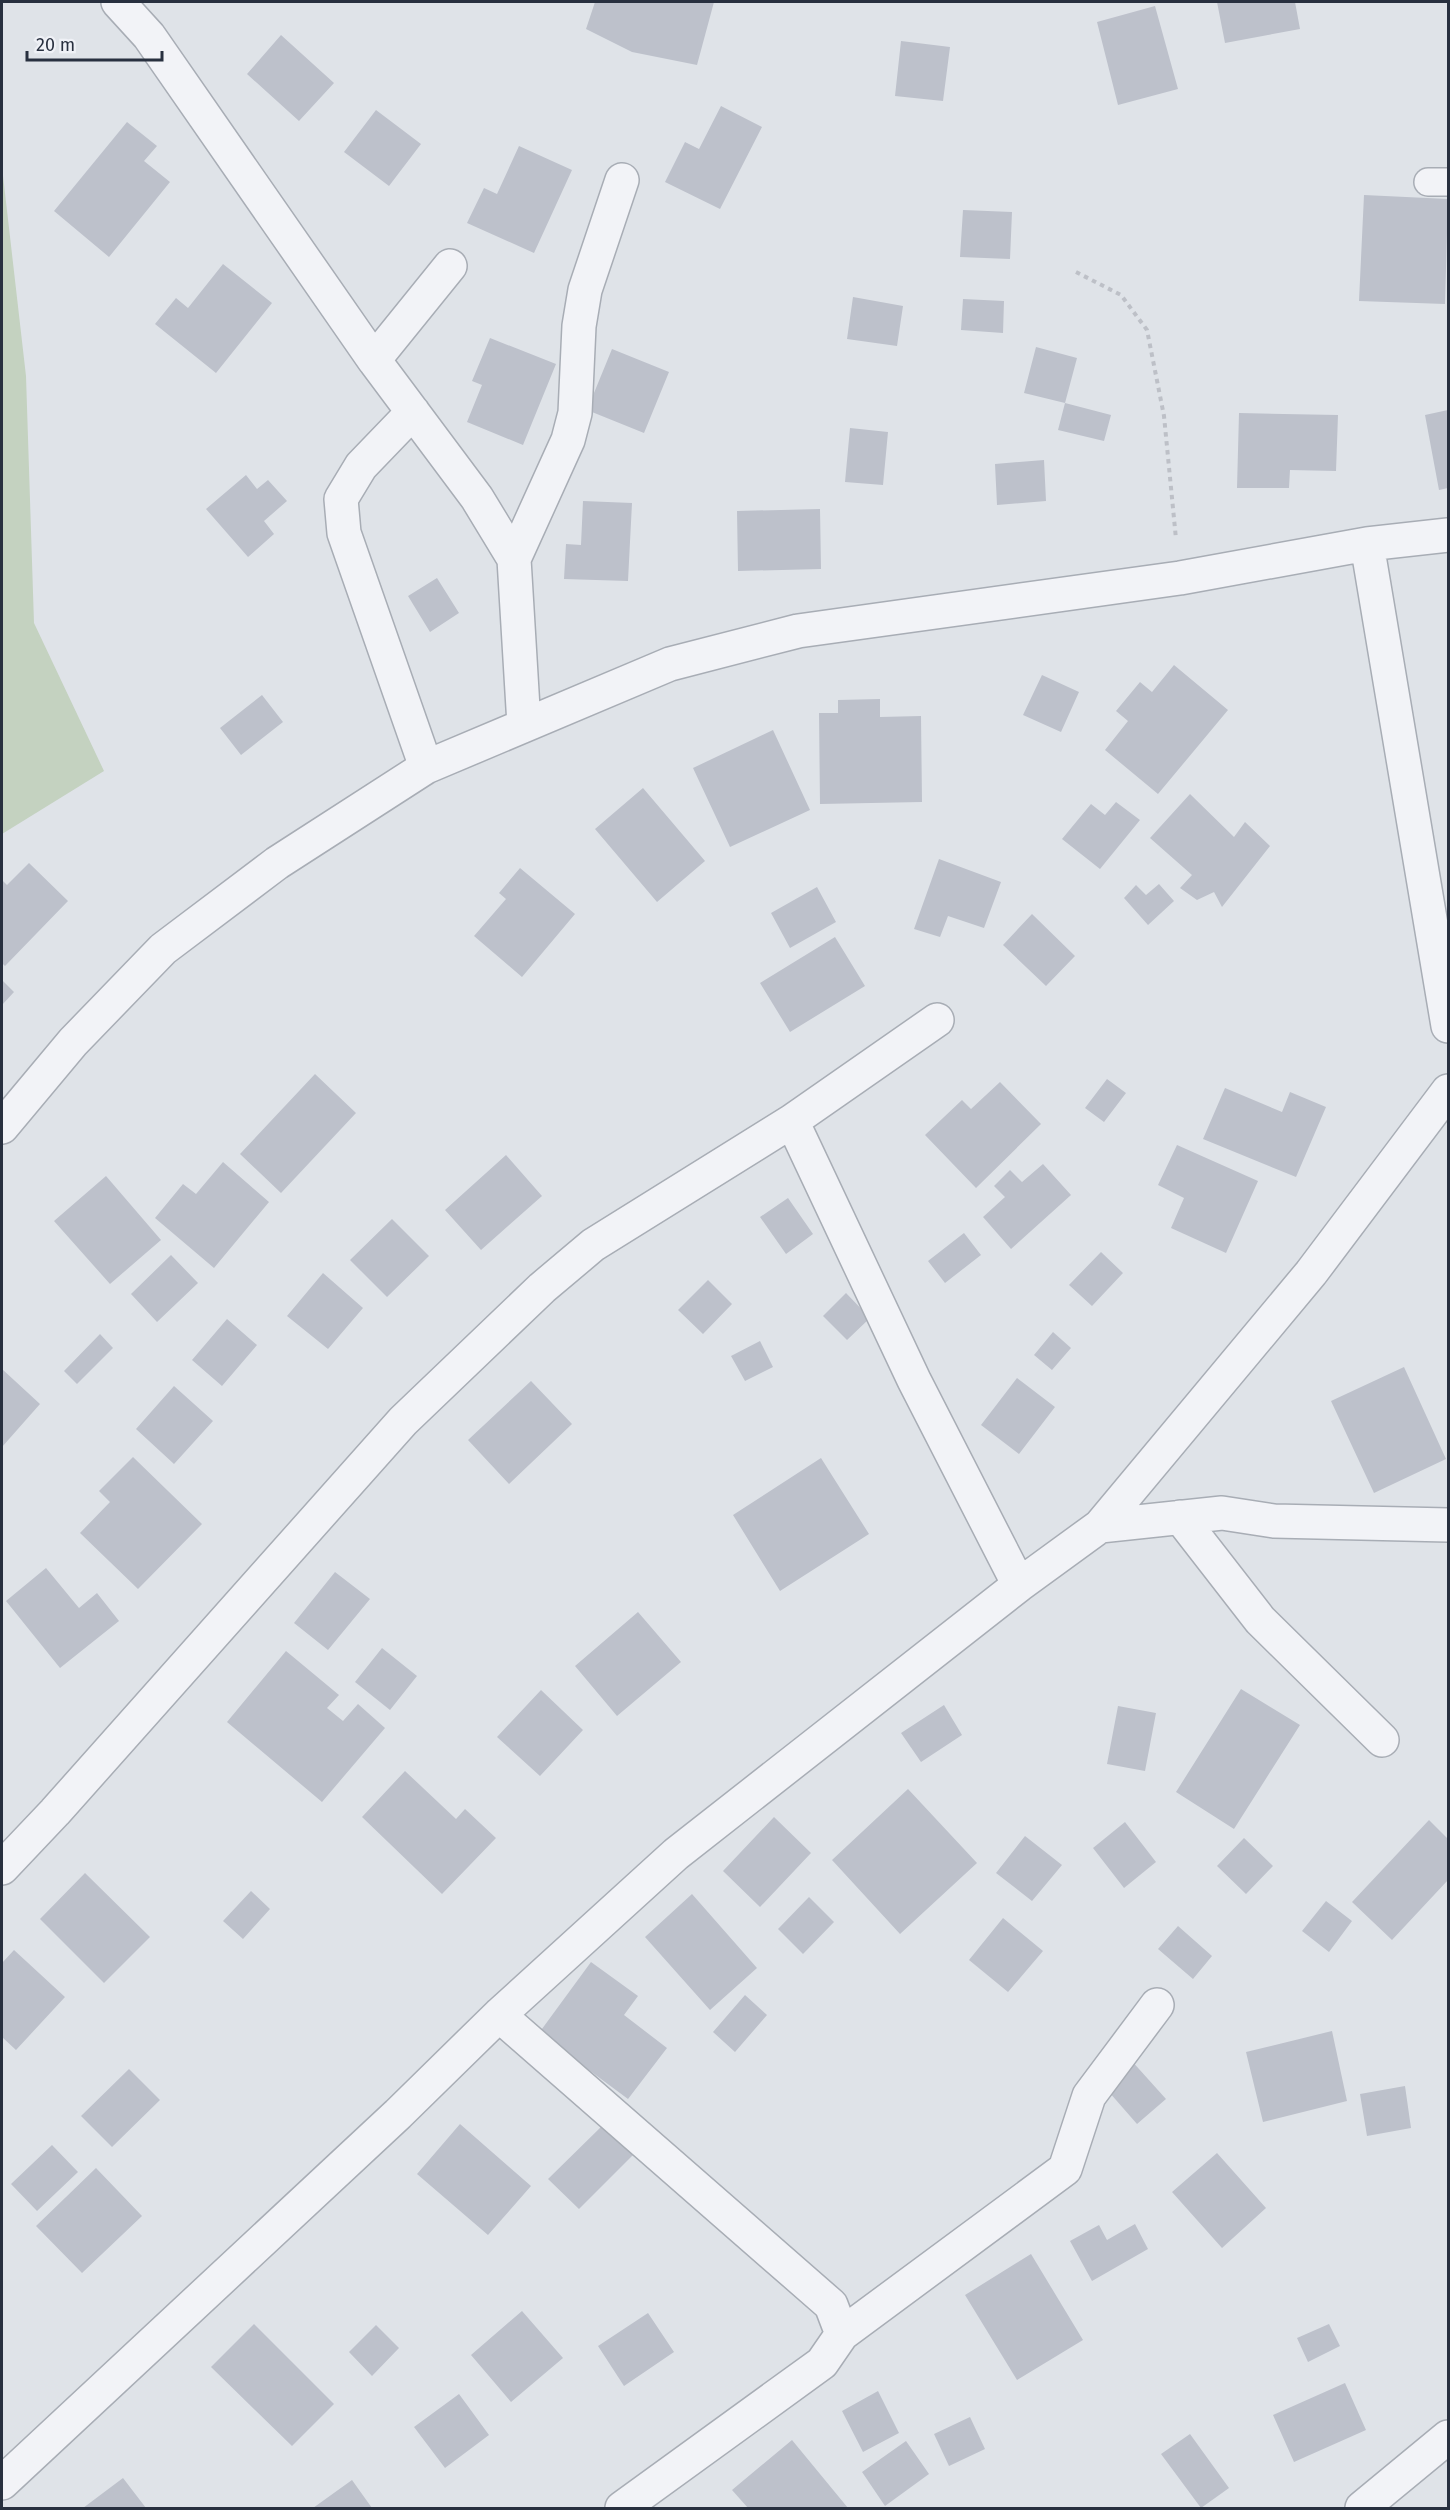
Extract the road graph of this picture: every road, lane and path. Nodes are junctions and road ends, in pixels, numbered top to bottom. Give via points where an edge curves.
1 (118, 2) edge
2 (622, 180) dead end
3 (450, 266) dead end
4 (1077, 272) dead end
5 (374, 360) junction
6 (413, 412) junction
7 (1449, 535) edge
8 (1367, 544) junction
9 (514, 559) junction
10 (1180, 578) junction
11 (524, 725) junction
12 (426, 767) junction
13 (937, 1020) dead end
14 (1449, 1026) edge
15 (1449, 1091) edge
16 (792, 1121) junction
17 (2, 1127) edge
18 (1180, 1517) junction
19 (1449, 1525) edge
20 (1100, 1526) junction
21 (1019, 1585) junction
22 (1382, 1740) dead end
23 (2, 1868) edge
24 (1157, 2005) dead end
25 (499, 2015) junction
26 (842, 2334) junction
27 (1449, 2436) edge
28 (2, 2483) edge
29 (622, 2508) edge
30 (1362, 2508) edge

1 - 5 street via 149,36
2 - 9 street via 585,290 579,326 575,413 568,440
3 - 5 street
4 - 10 path via 1120,295 1147,330 1164,416
5 - 6 street
6 - 9 street via 477,498
6 - 12 street via 361,466 340,499 344,533
7 - 8 street
8 - 10 street
8 - 14 street
9 - 11 street
10 - 11 street via 798,631 670,664
11 - 12 street
12 - 17 street via 277,863 163,949 73,1042
13 - 16 street
15 - 20 street via 1311,1272
16 - 21 street via 914,1380
16 - 23 street via 593,1245 542,1288 403,1421
18 - 19 street via 1222,1513 1274,1521
18 - 20 street
18 - 22 street via 1260,1620
20 - 21 street
21 - 25 street via 676,1854
24 - 26 street via 1089,2096 1065,2169
25 - 26 street via 831,2305
25 - 28 street
26 - 29 street via 822,2363
27 - 30 street

